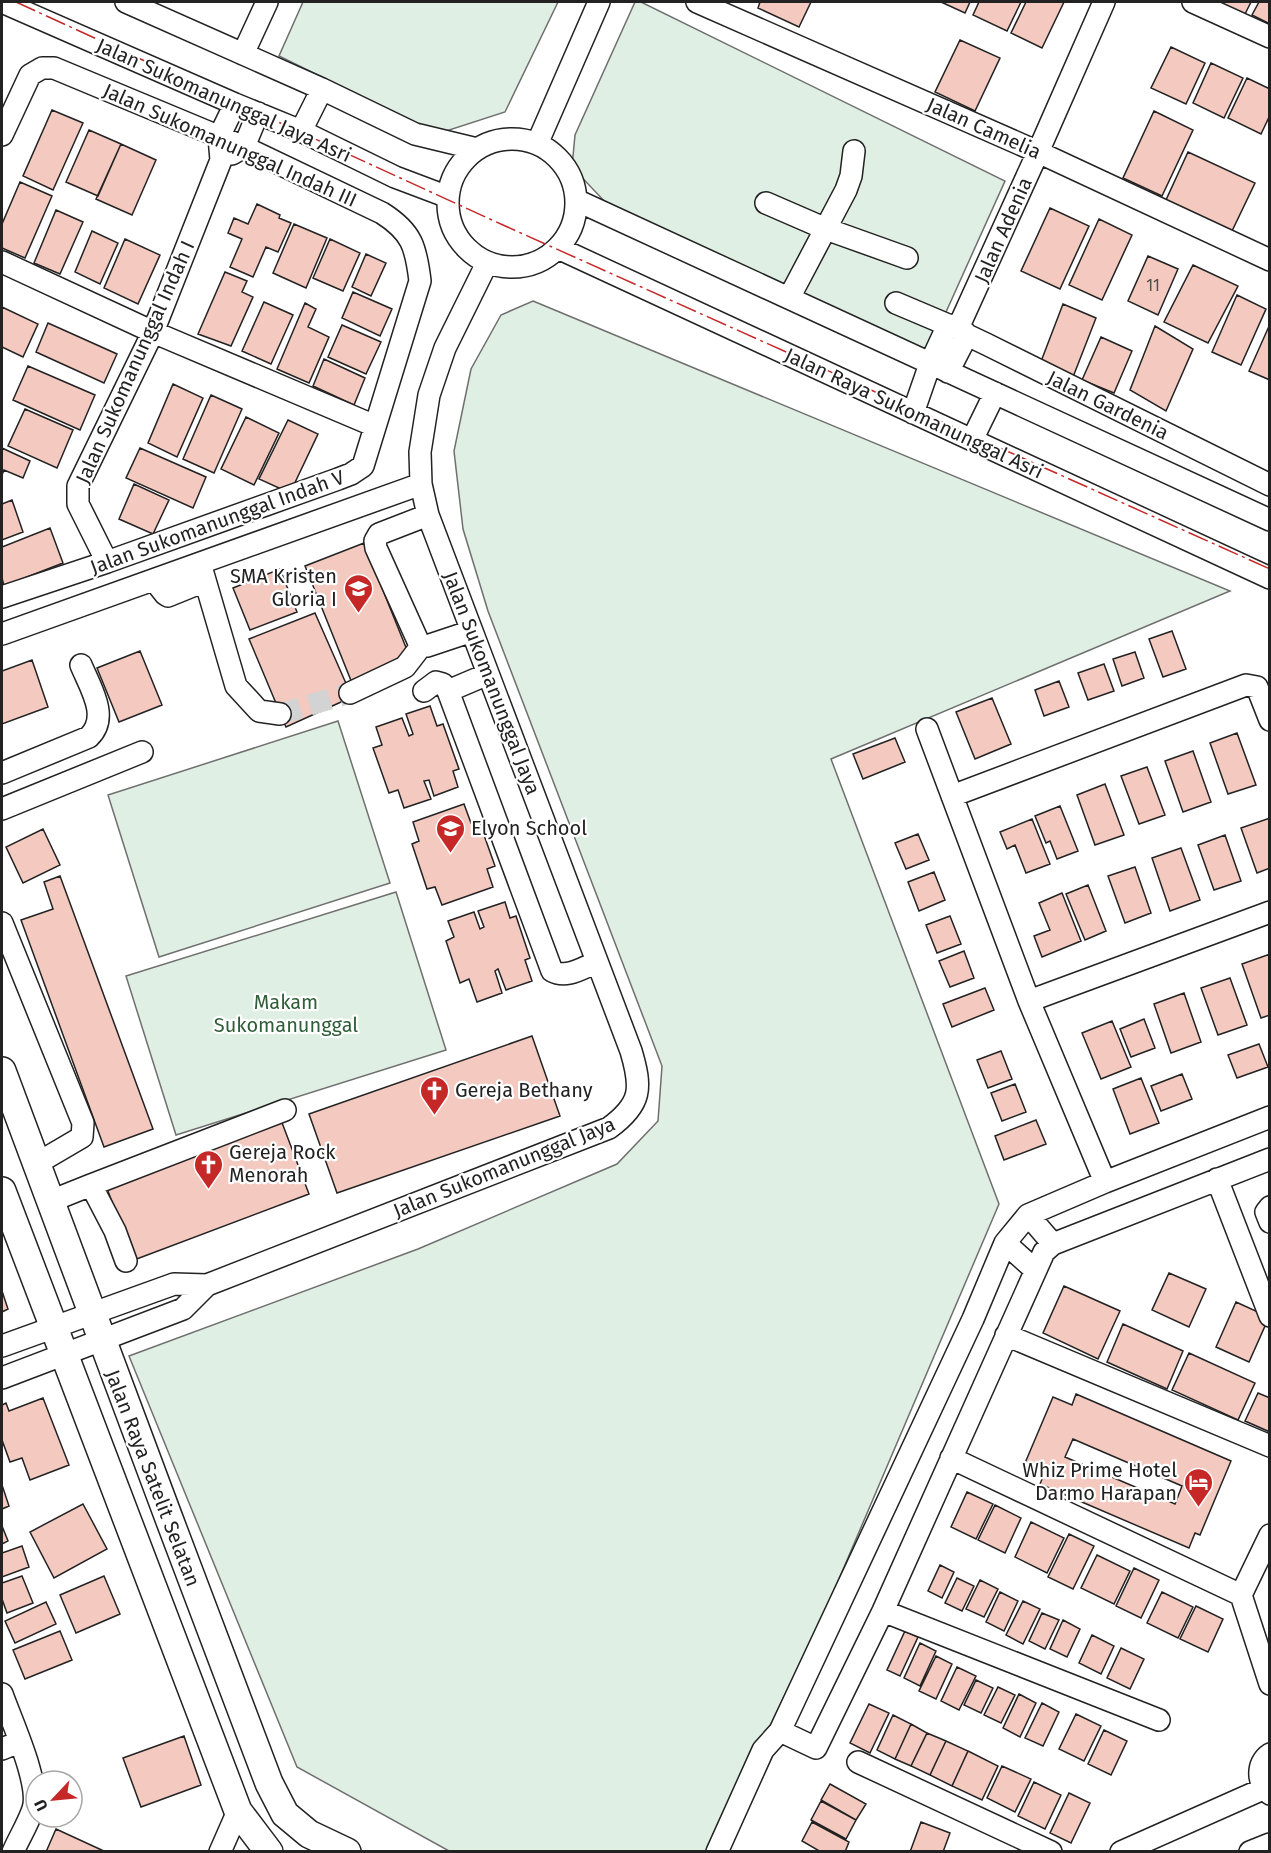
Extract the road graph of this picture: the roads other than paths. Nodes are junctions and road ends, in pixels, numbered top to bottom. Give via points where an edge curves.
1 (2, 2) edge
2 (126, 2) edge
3 (263, 2) edge
4 (599, 2) edge
5 (697, 2) edge
6 (1104, 2) edge
7 (1193, 2) edge
8 (1269, 37) edge
9 (243, 54) junction
10 (322, 89) junction
11 (235, 104) junction
12 (258, 113) junction
13 (301, 131) junction
14 (2, 135) edge
15 (219, 137) junction
16 (537, 144) junction
17 (244, 147) junction
18 (477, 149) junction
19 (854, 152) dead end
20 (1038, 152) junction
21 (220, 160) junction
22 (448, 197) junction
23 (576, 200) junction
24 (766, 203) dead end
25 (826, 229) junction
26 (558, 248) junction
27 (907, 258) dead end
28 (417, 260) joint
29 (1269, 260) edge
30 (2, 262) edge
31 (487, 262) junction
32 (789, 298) junction
33 (896, 303) dead end
34 (958, 328) junction
35 (153, 332) junction
36 (939, 368) junction
37 (995, 393) junction
38 (913, 413) junction
39 (375, 426) junction
40 (972, 440) junction
41 (421, 484) junction
42 (1269, 485) edge
43 (428, 515) junction
44 (1269, 520) edge
45 (107, 562) junction
46 (202, 572) junction
47 (1269, 578) edge
48 (2, 597) edge
49 (472, 631) junction
50 (2, 634) edge
51 (422, 645) junction
52 (81, 665) dead end
53 (488, 674) junction
54 (424, 691) dead end
55 (448, 691) junction
56 (350, 693) tunnel mouth
57 (280, 714) tunnel mouth
58 (1269, 720) edge
59 (927, 729) dead end
60 (142, 752) dead end
61 (2, 773) edge
62 (952, 796) junction
63 (2, 810) edge
64 (1269, 912) edge
65 (2, 922) edge
66 (597, 962) junction
67 (1029, 1001) junction
68 (2, 1071) edge
69 (285, 1110) dead end
70 (1269, 1117) edge
71 (1269, 1159) edge
72 (36, 1164) junction
73 (1217, 1179) junction
74 (1105, 1182) junction
75 (91, 1185) junction
76 (2, 1191) edge
77 (51, 1201) junction
78 (1269, 1207) edge
79 (1028, 1215) junction
80 (1269, 1222) edge
81 (1005, 1243) junction
82 (1053, 1244) junction
83 (126, 1261) dead end
84 (1035, 1269) junction
85 (207, 1286) junction
86 (91, 1314) junction
87 (1269, 1316) edge
88 (53, 1328) junction
89 (1006, 1335) junction
90 (100, 1341) junction
91 (2, 1346) edge
92 (63, 1356) junction
93 (2, 1378) edge
94 (1269, 1446) edge
95 (951, 1458) junction
96 (1269, 1535) edge
97 (1240, 1594) junction
98 (883, 1611) junction
99 (1269, 1684) edge
100 (2, 1694) edge
101 (1159, 1720) dead end
102 (780, 1731) junction
103 (10, 1746) edge
104 (1269, 1754) edge
105 (858, 1762) dead end
106 (1266, 1791) edge
107 (238, 1811) junction
108 (1269, 1844) edge
109 (1144, 1847) edge
110 (13, 1851) edge
111 (220, 1851) edge
112 (268, 1851) edge
113 (347, 1851) edge
114 (717, 1851) edge
115 (1051, 1851) edge
116 (1120, 1851) edge
117 (1250, 1851) edge

1 - 11 street, Jalan Sukomanunggal Jaya Asri
2 - 9 street
3 - 9 street
4 - 16 street
5 - 20 street, Jalan Camelia
6 - 20 street, Jalan Adenia
7 - 8 street
9 - 10 street
10 - 13 street
10 - 18 street via 415,134
11 - 12 street, Jalan Sukomanunggal Jaya Asri
11 - 15 street, Jalan Sukomanunggal Indah I
12 - 13 street, Jalan Sukomanunggal Jaya Asri
12 - 17 street
13 - 22 street, Jalan Sukomanunggal Jaya Asri via 395,177
14 - 15 street, Jalan Sukomanunggal Indah III via 30,75 42,68 54,68
15 - 17 street, Jalan Sukomanunggal Indah III
15 - 21 street, Jalan Sukomanunggal Indah I
16 - 18 street via 517,139 496,141
16 - 23 street via 565,167
17 - 21 street
17 - 28 street, Jalan Sukomanunggal Indah III via 401,225
18 - 22 street via 452,178
19 - 25 street via 848,183
20 - 29 street, Jalan Camelia
20 - 34 street, Jalan Adenia
21 - 35 street, Jalan Sukomanunggal Indah I
22 - 31 street via 451,224 465,247
23 - 26 street via 572,226
23 - 32 street
24 - 25 street
25 - 27 street
25 - 32 street
26 - 31 street via 537,262 512,268
26 - 38 street, Jalan Raya Sukomanunggal Asri
28 - 39 street, Jalan Sukomanunggal Indah V via 420,281
30 - 35 street
31 - 41 street, Jalan Sukomanunggal Jaya via 446,348 429,395 420,452
32 - 36 street
33 - 34 street, Jalan Gardenia
34 - 36 street, Jalan Adenia
34 - 42 street, Jalan Gardenia
35 - 39 street
35 - 45 street, Jalan Sukomanunggal Indah I via 78,486 78,504
36 - 37 street
36 - 38 street, Jalan Adenia
37 - 40 street
37 - 44 street
38 - 40 street, Jalan Raya Sukomanunggal Asri
39 - 45 street, Jalan Sukomanunggal Indah V via 363,466 351,474
40 - 47 street, Jalan Raya Sukomanunggal Asri
41 - 43 street, Jalan Sukomanunggal Jaya
41 - 46 street
43 - 49 street, Jalan Sukomanunggal Jaya
43 - 51 street via 379,534 375,541
45 - 48 street, Jalan Sukomanunggal Indah V
46 - 50 street via 154,580
46 - 57 street via 237,686 259,711
49 - 51 street
49 - 53 street, Jalan Sukomanunggal Jaya
51 - 56 street via 405,667
52 - 61 street via 97,703 96,730 89,737
53 - 55 street
53 - 66 street, Jalan Sukomanunggal Jaya
54 - 55 street via 436,682
55 - 66 street via 552,971 568,975
58 - 62 street via 1257,687 1246,685
59 - 62 street
60 - 63 street
62 - 67 street
64 - 67 street
65 - 72 street via 83,1123 82,1137
66 - 85 street, Jalan Sukomanunggal Jaya via 637,1070 638,1090 627,1115 609,1128
67 - 74 street
68 - 72 main road, Jalan Raya Satelit Selatan
69 - 75 street
70 - 74 street
71 - 73 street
72 - 77 main road, Jalan Raya Satelit Selatan
73 - 82 street
73 - 87 street
74 - 79 street
75 - 77 street
75 - 83 street
76 - 88 main road, Jalan Raya Satelit Selatan
77 - 86 main road, Jalan Raya Satelit Selatan
78 - 80 street
79 - 81 street
79 - 82 street
81 - 84 street
81 - 102 street via 973,1320
82 - 84 street
84 - 89 street
85 - 86 street, Jalan Sukomanunggal Jaya via 174,1284
85 - 90 street, Jalan Sukomanunggal Jaya via 183,1309
86 - 88 street, Jalan Sukomanunggal Jaya
86 - 90 main road, Jalan Raya Satelit Selatan
88 - 91 street, Jalan Sukomanunggal Jaya
88 - 92 main road, Jalan Raya Satelit Selatan
89 - 94 street
89 - 95 street
90 - 92 street, Jalan Sukomanunggal Jaya
90 - 113 main road, Jalan Raya Satelit Selatan via 269,1783 285,1814 309,1834
92 - 93 street, Jalan Sukomanunggal Jaya
92 - 107 main road, Jalan Raya Satelit Selatan
95 - 97 street
95 - 98 street
96 - 97 street
97 - 99 street
98 - 101 street
98 - 102 street via 816,1748
100 - 103 street
102 - 114 street via 763,1750
103 - 110 street via 35,1793 33,1808
104 - 106 street via 1259,1772
105 - 115 street
106 - 109 street
107 - 111 street
107 - 112 main road, Jalan Raya Satelit Selatan
108 - 117 street
109 - 116 street

